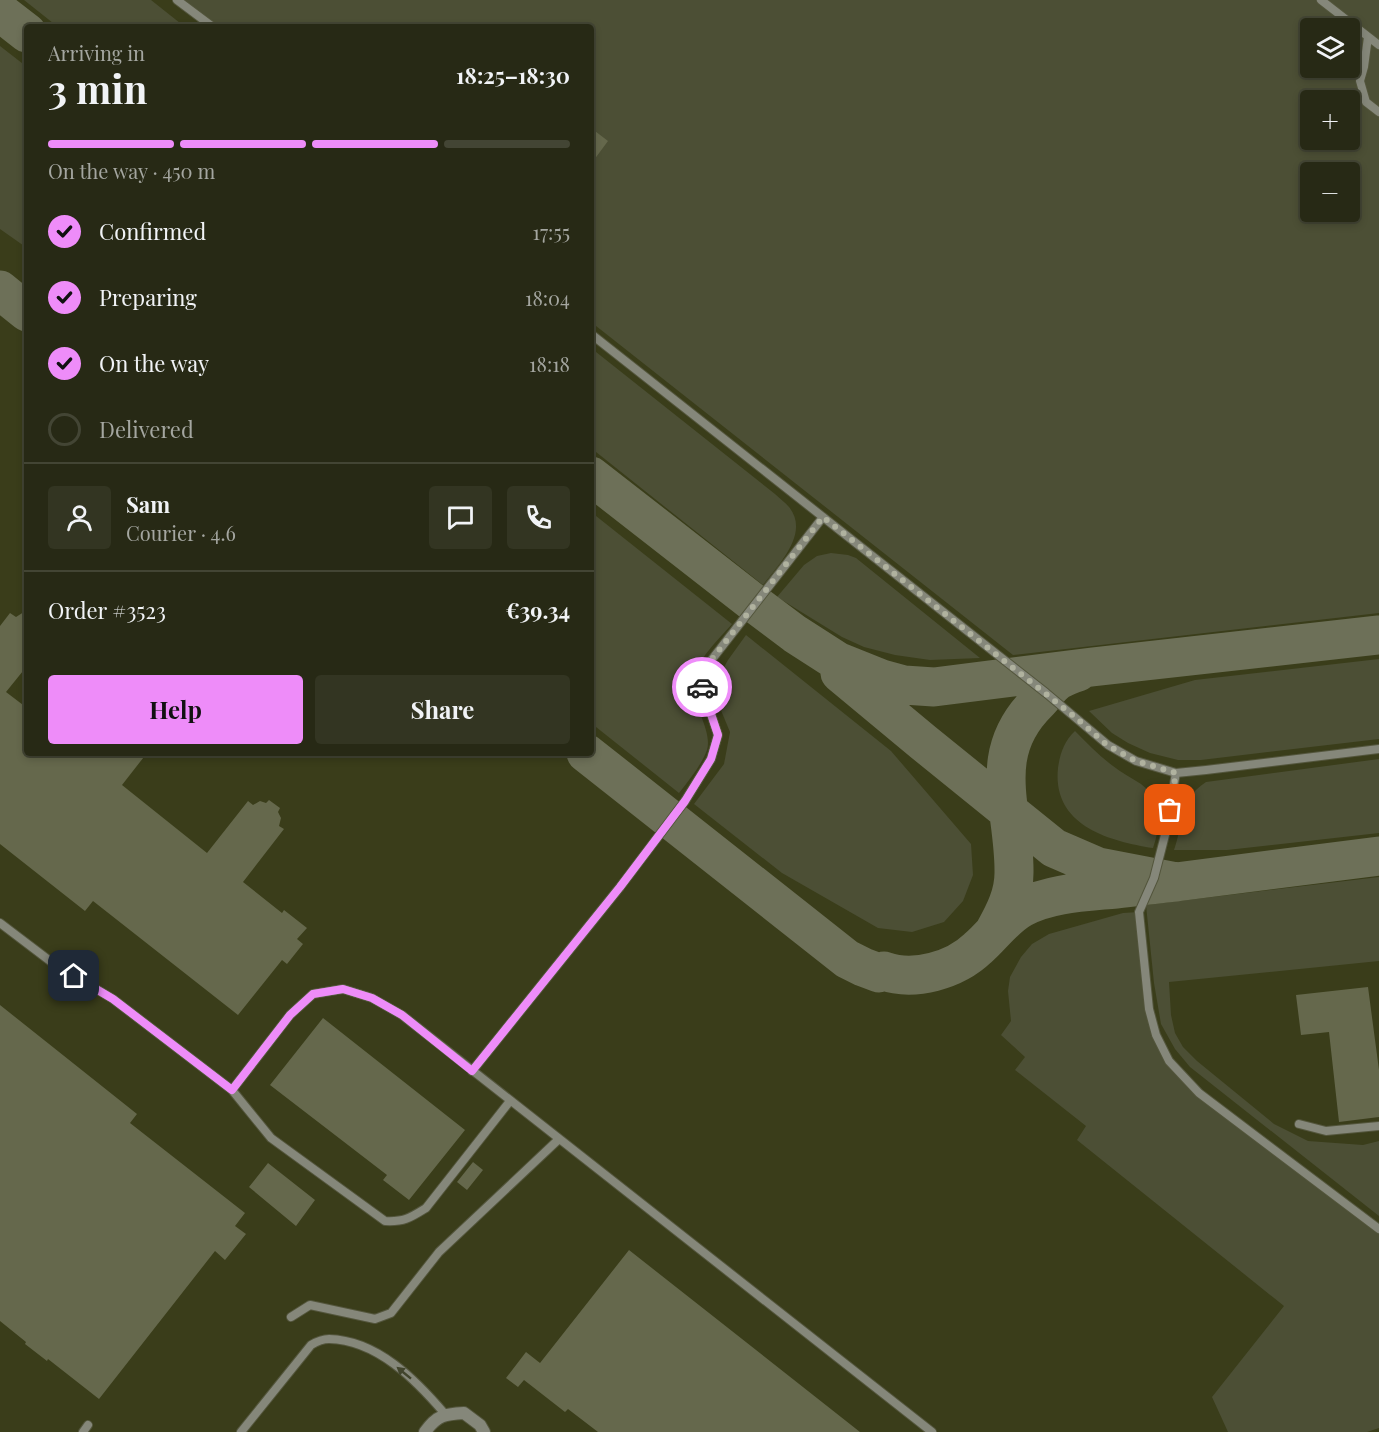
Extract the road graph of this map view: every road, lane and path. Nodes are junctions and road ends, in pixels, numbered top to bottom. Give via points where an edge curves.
1 (177, 0) edge
2 (1321, 0) edge
3 (209, 24) edge
4 (1368, 37) junction
5 (1379, 45) edge
6 (1379, 112) edge
7 (594, 336) edge
8 (823, 517) junction
9 (1379, 749) edge
10 (1176, 773) junction
11 (0, 923) edge
12 (472, 1071) junction
13 (232, 1090) junction
14 (510, 1101) junction
15 (1299, 1124) dead end
16 (1379, 1126) edge
17 (559, 1139) junction
18 (1379, 1229) edge
19 (291, 1317) dead end
20 (445, 1414) junction
21 (427, 1430) edge
22 (485, 1430) edge
23 (241, 1432) edge
24 (932, 1432) edge

1 - 3 lane
2 - 4 lane
4 - 5 lane
4 - 6 lane via 1360,81 1366,102
7 - 8 lane
8 - 10 lane via 1107,745 1136,761
8 - 12 lane via 705,668 701,684 718,735 711,759 685,801
9 - 10 lane
10 - 18 lane via 1154,878 1139,912 1149,1009 1156,1035 1169,1061 1199,1093
11 - 13 lane via 54,964 113,999
12 - 13 lane via 402,1015 372,998 343,989 313,994 290,1015
12 - 14 lane
13 - 14 lane via 271,1138 385,1221 400,1221 426,1208
14 - 17 lane
15 - 16 lane via 1326,1131
17 - 19 lane via 439,1252 392,1313 375,1319 310,1305
17 - 24 lane
20 - 21 street
20 - 22 street via 464,1413
20 -> 23 lane via 424,1390 382,1356 355,1343 327,1338 311,1345

